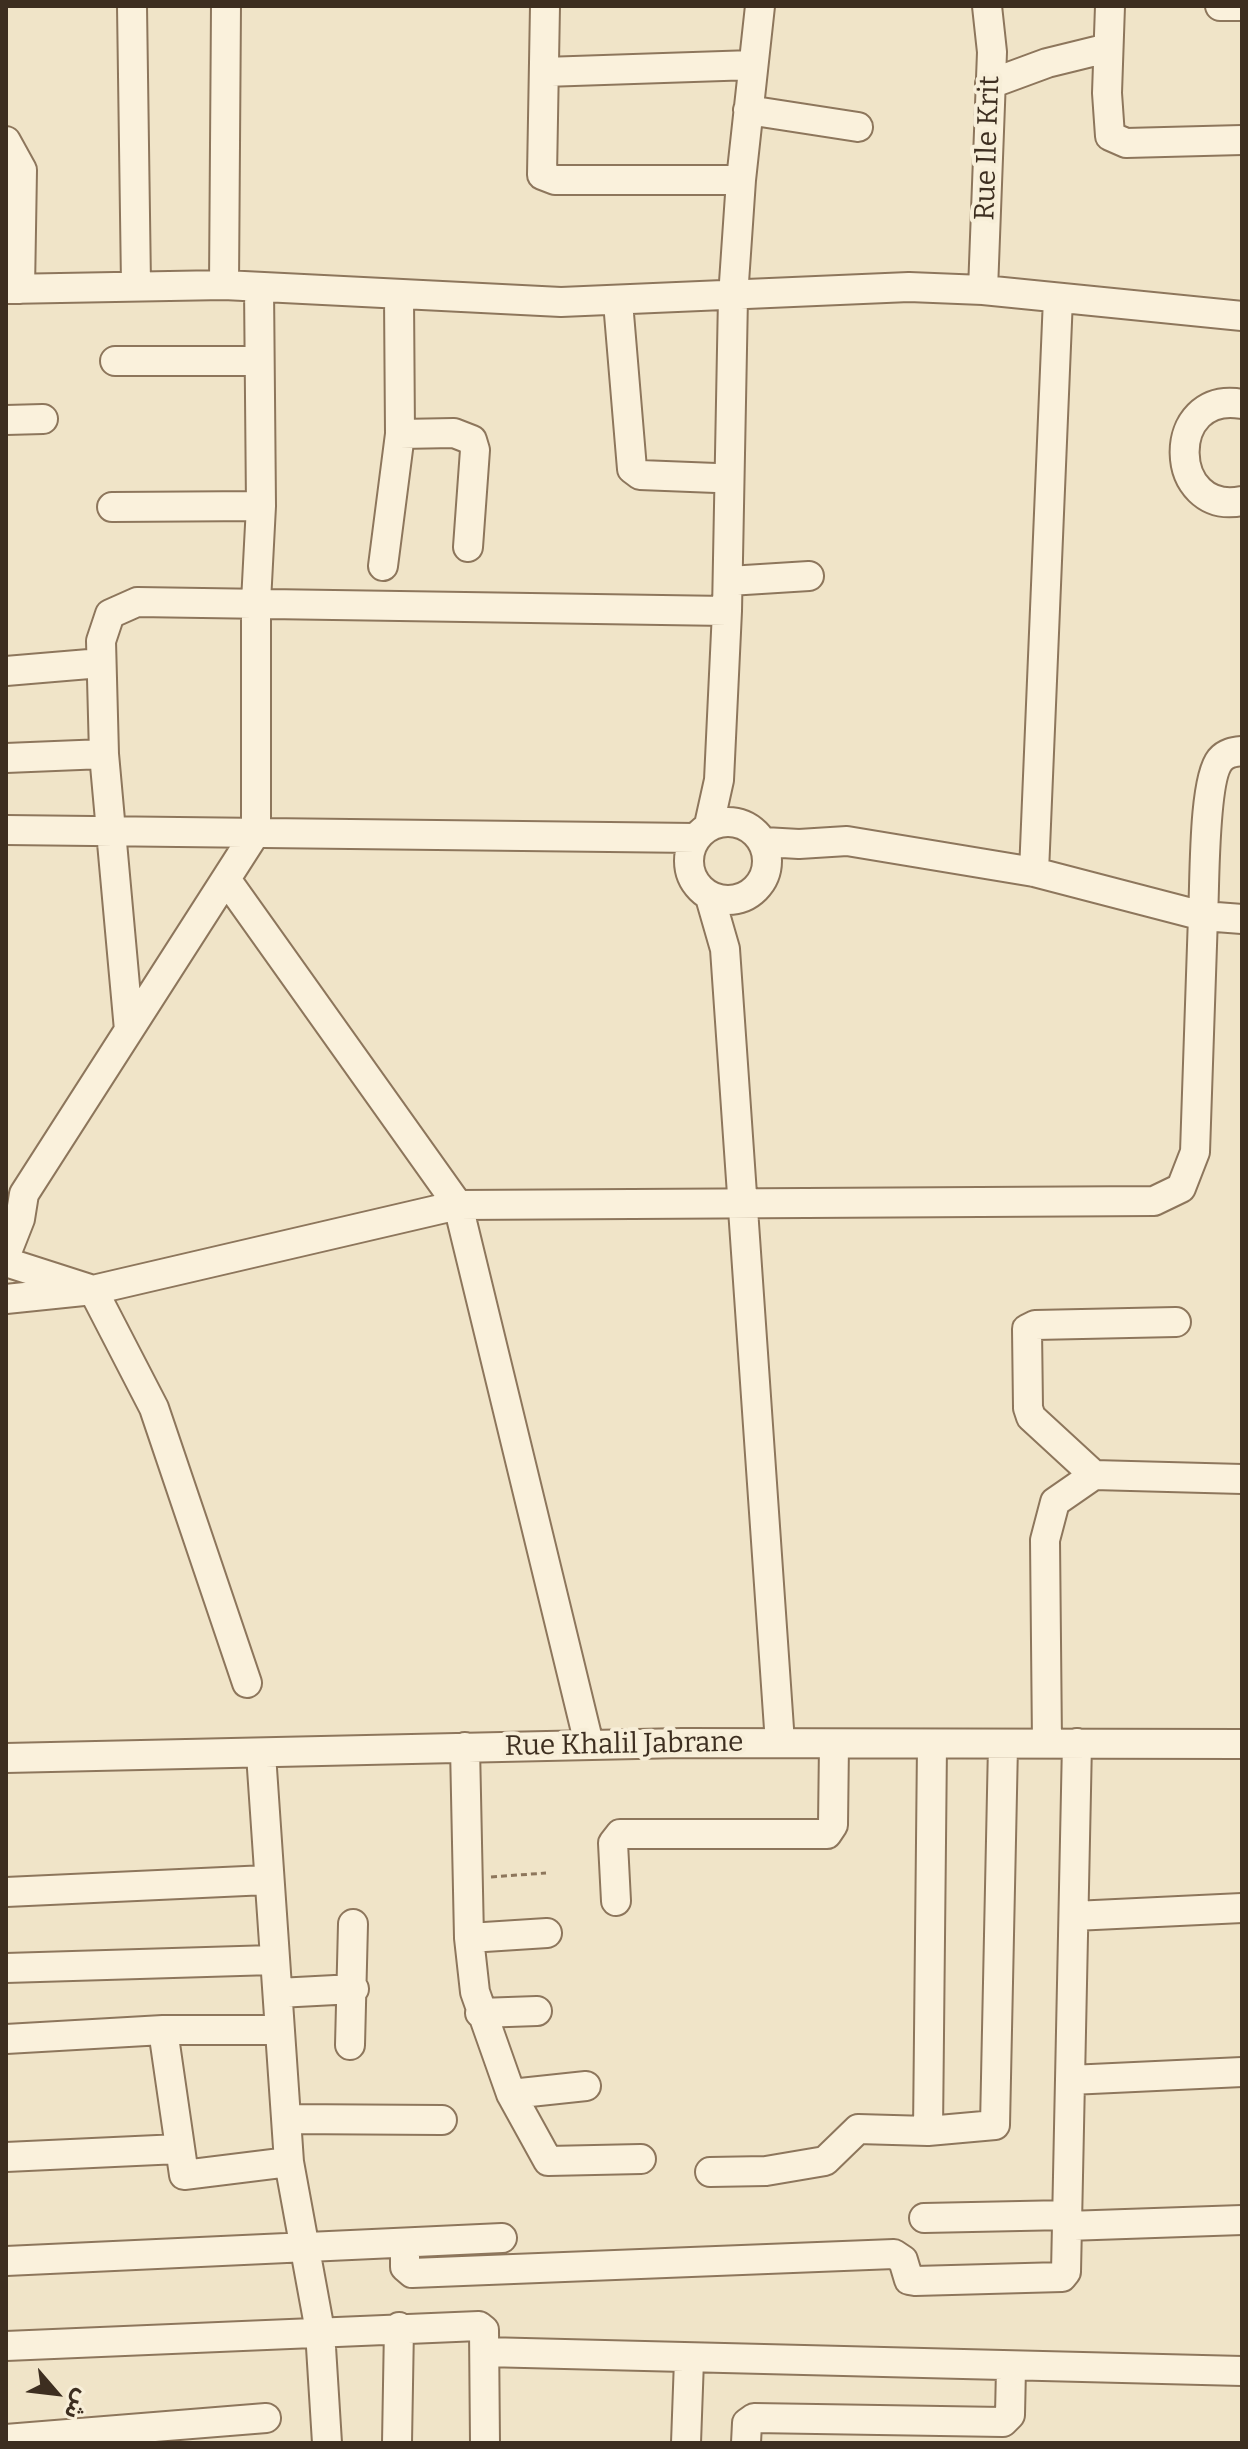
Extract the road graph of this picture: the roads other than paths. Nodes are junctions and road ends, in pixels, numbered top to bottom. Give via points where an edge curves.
1 (132, 6) edge
2 (226, 6) edge
3 (545, 6) edge
4 (760, 6) edge
5 (987, 6) edge
6 (1110, 6) edge
7 (1220, 6) edge
8 (1242, 6) edge
9 (1108, 48) junction
10 (753, 65) junction
11 (544, 72) junction
12 (990, 84) junction
13 (748, 110) junction
14 (858, 127) dead end
15 (1242, 140) edge
16 (6, 141) edge
17 (741, 180) junction
18 (136, 284) junction
19 (224, 285) junction
20 (259, 287) junction
21 (13, 289) edge
22 (983, 290) junction
23 (399, 297) junction
24 (733, 297) junction
25 (1058, 298) junction
26 (618, 302) junction
27 (1242, 316) edge
28 (115, 361) dead end
29 (259, 361) junction
30 (1242, 404) edge
31 (43, 419) dead end
32 (6, 420) edge
33 (400, 434) junction
34 (716, 478) dead end
35 (1242, 501) edge
36 (261, 506) junction
37 (112, 507) dead end
38 (468, 547) dead end
39 (383, 566) dead end
40 (809, 576) dead end
41 (729, 581) junction
42 (256, 602) junction
43 (727, 611) junction
44 (101, 663) junction
45 (6, 671) edge
46 (1242, 751) edge
47 (104, 754) junction
48 (6, 758) edge
49 (713, 828) junction
50 (6, 830) edge
51 (110, 831) junction
52 (256, 832) junction
53 (642, 840) junction
54 (766, 854) junction
55 (1034, 872) junction
56 (690, 873) junction
57 (226, 879) junction
58 (710, 897) junction
59 (741, 899) junction
60 (1203, 916) junction
61 (1242, 919) edge
62 (725, 949) junction
63 (129, 1030) junction
64 (15, 1198) edge
65 (458, 1205) junction
66 (743, 1206) junction
67 (9, 1255) edge
68 (93, 1290) junction
69 (6, 1296) edge
70 (1176, 1322) dead end
71 (1094, 1475) junction
72 (1242, 1479) edge
73 (247, 1683) dead end
74 (780, 1743) junction
75 (1047, 1743) junction
76 (1077, 1743) junction
77 (589, 1744) junction
78 (834, 1744) junction
79 (1242, 1744) edge
80 (932, 1745) junction
81 (1003, 1745) junction
82 (465, 1747) junction
83 (261, 1754) junction
84 (6, 1758) edge
85 (267, 1880) junction
86 (6, 1892) edge
87 (616, 1901) dead end
88 (1242, 1908) edge
89 (1074, 1916) junction
90 (353, 1924) dead end
91 (547, 1933) dead end
92 (469, 1938) junction
93 (273, 1960) junction
94 (6, 1968) edge
95 (354, 1989) junction
96 (278, 1993) junction
97 (537, 2011) dead end
98 (480, 2013) junction
99 (163, 2030) junction
100 (280, 2030) junction
101 (6, 2039) edge
102 (350, 2045) dead end
103 (1242, 2072) edge
104 (1070, 2080) junction
105 (586, 2086) dead end
106 (511, 2094) junction
107 (286, 2119) junction
108 (442, 2120) dead end
109 (928, 2131) junction
110 (179, 2149) junction
111 (6, 2157) edge
112 (641, 2159) dead end
113 (289, 2162) junction
114 (710, 2172) dead end
115 (924, 2218) dead end
116 (1242, 2220) edge
117 (1068, 2221) junction
118 (502, 2238) dead end
119 (405, 2243) junction
120 (306, 2249) junction
121 (6, 2261) edge
122 (399, 2327) junction
123 (320, 2331) junction
124 (6, 2346) edge
125 (485, 2352) junction
126 (689, 2360) junction
127 (1011, 2368) junction
128 (1242, 2371) edge
129 (266, 2418) dead end
130 (942, 2432) edge
131 (6, 2439) edge
132 (327, 2443) edge
133 (397, 2443) edge
134 (485, 2443) edge
135 (686, 2443) edge
136 (746, 2443) edge

1 - 18 street
2 - 19 street
3 - 11 street
4 - 10 street
5 - 12 street, Rue Ile Krit
6 - 9 street
7 - 8 street
9 - 12 street
9 - 15 street via 1107,127 1117,141
10 - 11 street
10 - 13 street
11 - 17 street via 541,168 547,178
12 - 22 street, Rue Ile Krit
13 - 14 street
13 - 17 street
16 - 21 street via 22,170
17 - 24 street
18 - 19 street
18 - 21 street
19 - 20 street
20 - 23 street
20 - 29 street
22 - 24 street via 869,287
22 - 25 street
23 - 26 street
23 - 33 street
24 - 26 street
24 - 41 street
25 - 27 street
25 - 55 street
26 - 34 street via 632,469 640,475
28 - 29 street
29 - 36 street
30 - 35 street via 1213,406 1197,417 1186,434 1183,453 1186,472 1198,488 1214,499
31 - 32 street
33 - 38 street via 454,433 472,440
33 - 39 street
36 - 37 street
36 - 42 street
40 - 41 street
41 - 43 street
42 - 43 street
42 - 44 street via 124,605 103,627
42 - 52 street
43 - 49 street
44 - 45 street
44 - 47 street
46 - 60 street via 1221,758 1215,768
47 - 48 street
47 - 51 street
49 - 53 street
49 - 54 street via 751,828
49 - 56 street via 689,855
50 - 51 street
51 - 52 street
51 - 63 street
52 - 53 street
52 - 57 street
53 - 56 street
54 - 55 street via 799,844 847,841
54 - 59 street via 759,886
55 - 60 street
56 - 58 street
57 - 63 street
57 - 65 street
58 - 59 street
58 - 62 street
59 - 62 street
60 - 61 street
60 - 66 street via 1195,1152 1181,1188 1154,1201
62 - 66 street
63 - 64 street
64 - 67 street via 20,1219
65 - 66 street
65 - 68 street
65 - 77 street
66 - 74 street
67 - 68 street
67 - 69 street
68 - 69 street
68 - 73 street via 154,1408
70 - 71 street via 1027,1329 1031,1417
71 - 72 street
71 - 75 street via 1055,1502 1045,1540
74 - 77 street, Rue Khalil Jabrane
74 - 78 street, Rue Khalil Jabrane
75 - 76 street, Rue Khalil Jabrane
75 - 81 street, Rue Khalil Jabrane
76 - 79 street, Rue Khalil Jabrane
76 - 89 street
77 - 82 street, Rue Khalil Jabrane
78 - 80 street, Rue Khalil Jabrane
78 - 87 street via 833,1825 827,1834 620,1834 613,1843
80 - 81 street, Rue Khalil Jabrane
80 - 109 street
81 - 109 street via 997,2123
82 - 83 street, Rue Khalil Jabrane
82 - 92 street
83 - 84 street, Rue Khalil Jabrane
83 - 85 street
85 - 86 street
85 - 93 street
88 - 89 street
89 - 104 street
90 - 95 street
91 - 92 street
92 - 98 street
93 - 94 street
93 - 96 street
95 - 96 street
95 - 102 street
96 - 100 street
97 - 98 street
98 - 106 street
99 - 100 street
99 - 101 street
99 - 110 street
100 - 107 street
103 - 104 street
104 - 117 street
105 - 106 street
106 - 112 street via 548,2161
107 - 108 street
107 - 113 street
109 - 114 street via 858,2129 825,2161 766,2171
110 - 111 street
110 - 113 street via 181,2172 187,2176
113 - 120 street
115 - 117 street
116 - 117 street
117 - 119 street via 1062,2277 915,2281 909,2280 903,2260 894,2254 412,2273 405,2267
118 - 119 street
119 - 120 street
120 - 121 street
120 - 123 street
122 - 123 street
122 - 125 street via 479,2326
122 - 133 street
123 - 124 street
123 - 132 street
125 - 126 street
125 - 134 street
126 - 127 street
126 - 135 street
127 - 128 street
127 - 130 street via 1008,2420
129 - 131 street
130 - 136 street via 754,2418 747,2423

